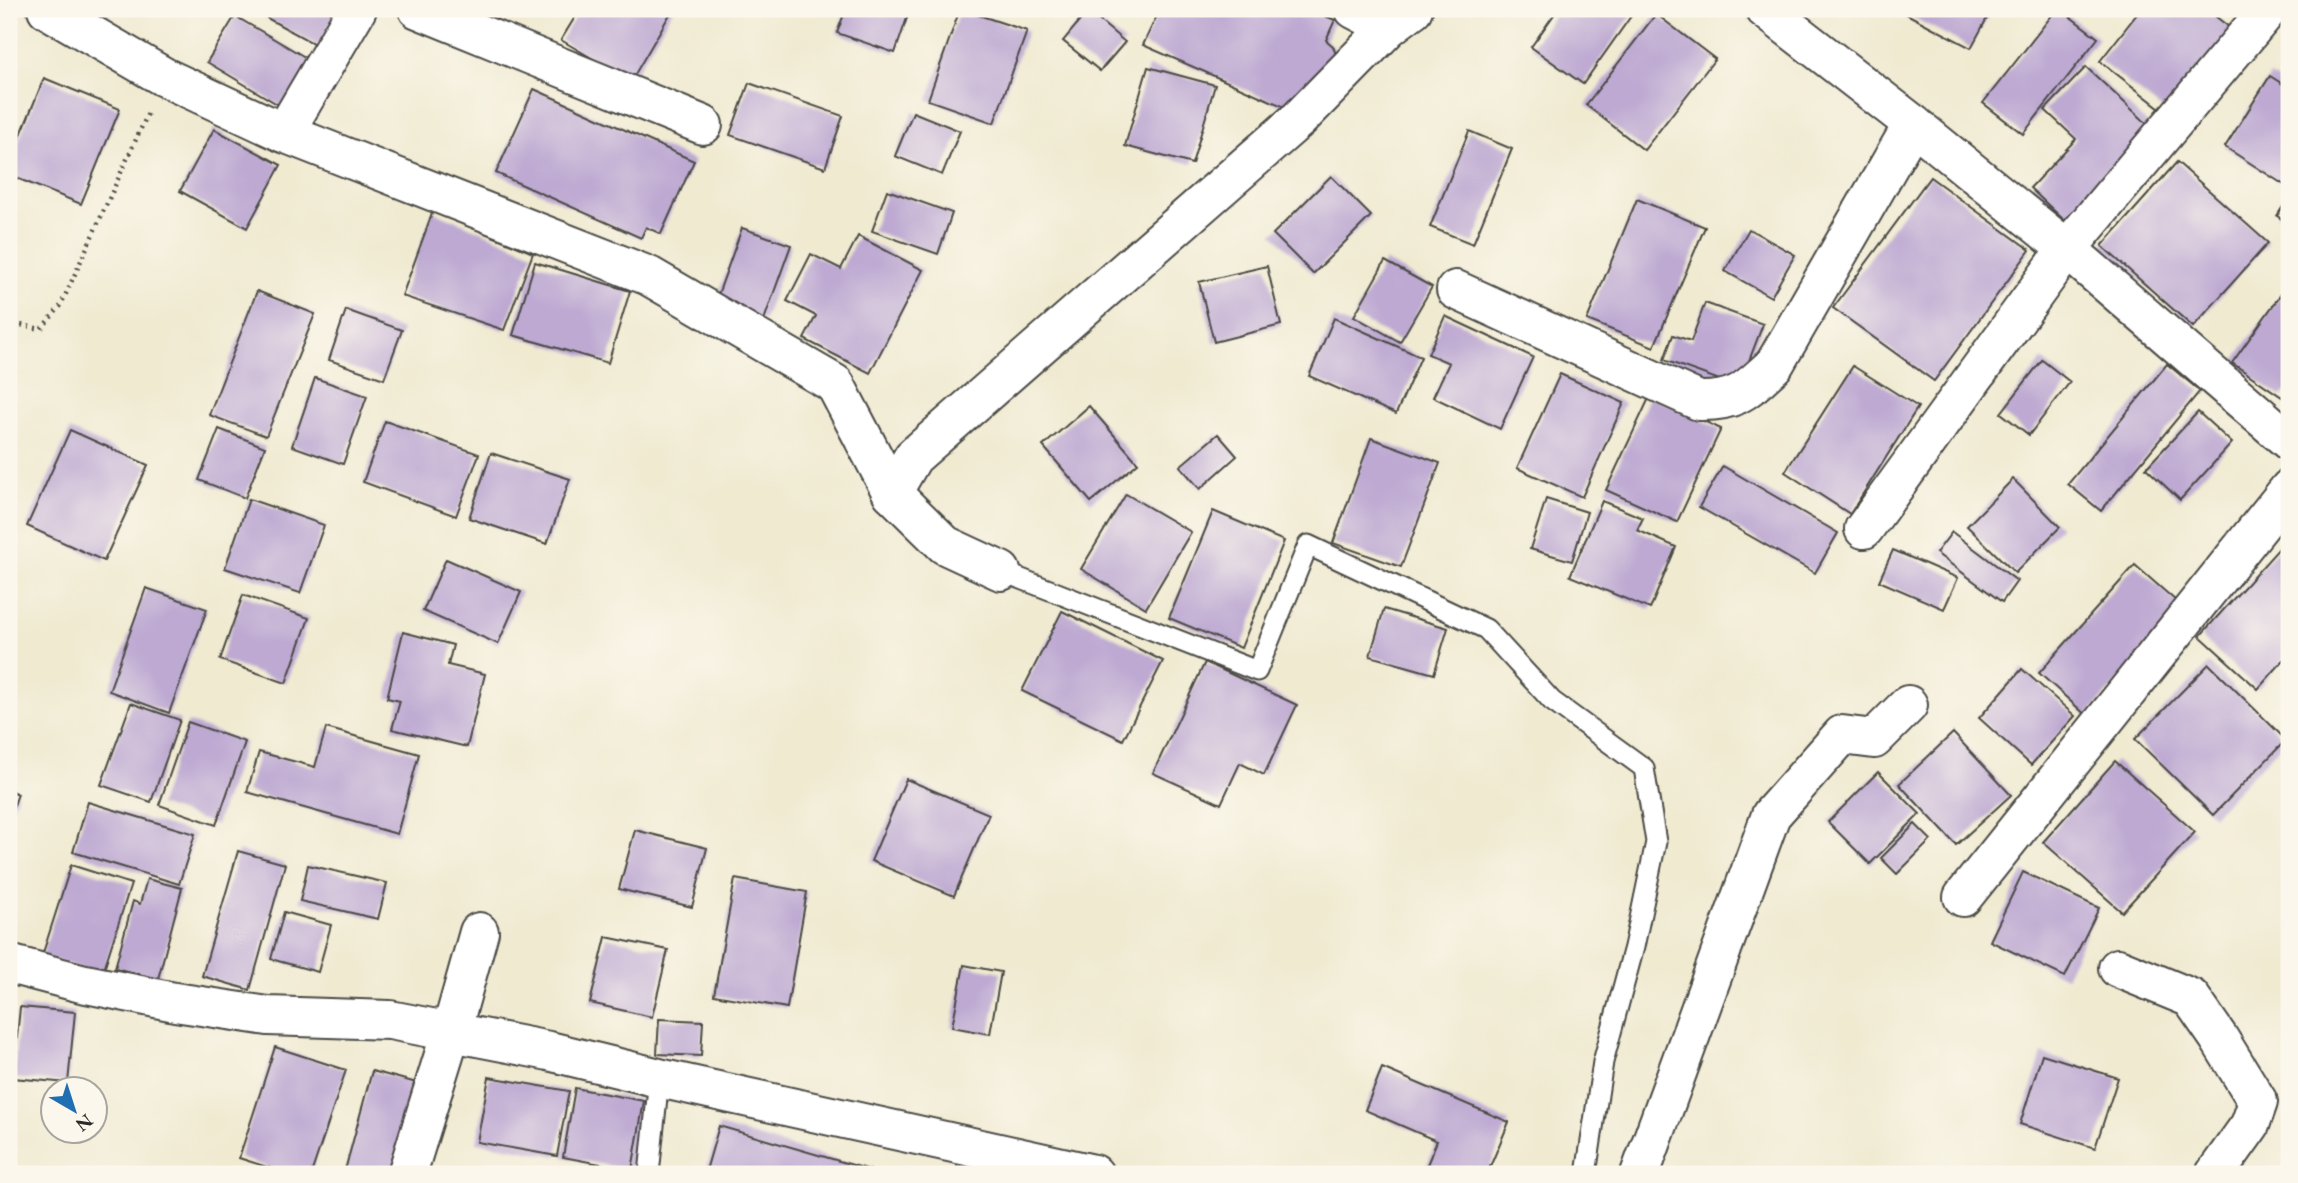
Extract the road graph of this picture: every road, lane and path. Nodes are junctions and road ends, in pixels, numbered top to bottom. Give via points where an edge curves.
1 (47, 9) edge
2 (357, 9) edge
3 (418, 9) edge
4 (1354, 9) edge
5 (1765, 9) edge
6 (2264, 9) edge
7 (1401, 18) edge
8 (164, 77) junction
9 (1913, 124) junction
10 (703, 125) dead end
11 (284, 134) junction
12 (2067, 249) junction
13 (1457, 290) dead end
14 (9, 320) edge
15 (2289, 441) edge
16 (2289, 489) edge
17 (892, 493) junction
18 (1864, 529) dead end
19 (1001, 571) joint
20 (1908, 705) dead end
21 (1963, 897) dead end
22 (479, 932) dead end
23 (9, 964) edge
24 (2118, 968) dead end
25 (451, 1032) junction
26 (659, 1078) junction
27 (407, 1174) edge
28 (649, 1174) edge
29 (1094, 1174) edge
30 (1586, 1174) edge
31 (1640, 1174) edge
32 (2215, 1174) edge

1 - 8 street
2 - 11 street
3 - 10 street
4 - 7 street
5 - 9 street
6 - 12 street via 2267,11
7 - 17 street via 1299,119 913,457
8 - 11 street
8 - 14 path via 60,307 41,328
9 - 12 street
9 - 13 street via 1774,365 1747,389 1721,402 1699,401
11 - 17 street via 649,275 835,384
12 - 15 street
12 - 18 street
16 - 21 street
17 - 19 street via 945,545
19 - 30 lane via 1258,671 1308,545 1486,629 1552,701 1644,768 1656,842 1603,1062
20 - 31 street via 1874,739 1842,735 1771,815
22 - 25 street
23 - 25 street via 175,1002 268,1016 390,1020
24 - 32 street via 2191,998 2258,1102 2250,1125
25 - 26 street
25 - 27 street
26 - 28 lane
26 - 29 street

